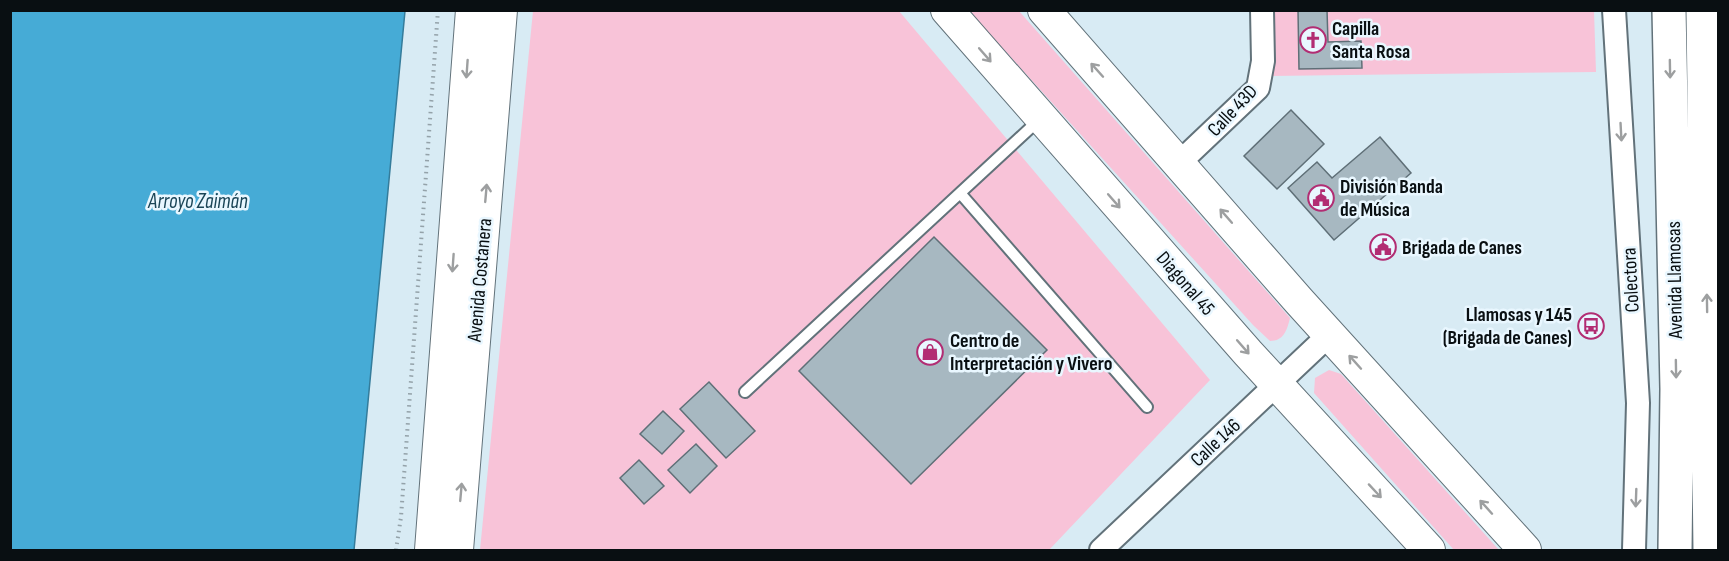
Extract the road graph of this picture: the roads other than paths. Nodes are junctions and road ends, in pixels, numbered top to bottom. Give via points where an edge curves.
1 (472, 10) edge
2 (501, 10) edge
3 (947, 10) edge
4 (1044, 10) edge
5 (1262, 10) edge
6 (1614, 10) edge
7 (1669, 10) edge
8 (1703, 10) edge
9 (1041, 118) junction
10 (1179, 163) junction
11 (960, 193) junction
12 (1330, 334) junction
13 (1276, 384) junction
14 (745, 392) dead end
15 (1147, 407) dead end
16 (431, 550) edge
17 (456, 550) edge
18 (1101, 550) edge
19 (1430, 550) edge
20 (1525, 550) edge
21 (1634, 550) edge
22 (1675, 550) edge
23 (1710, 550) edge

1 -> 16 main road, Avenida Costanera
17 -> 2 main road, Avenida Costanera
3 -> 9 main road, Diagonal 45
10 -> 4 main road
5 - 10 street, Calle 43D via 1263,61 1258,88
6 -> 21 street, Colectora via 1638,403
7 -> 22 main road, Avenida Llamosas via 1677,389
23 -> 8 main road, Avenida Llamosas
9 - 11 lane
9 -> 13 main road, Diagonal 45
12 -> 10 main road
11 - 14 lane
11 - 15 lane
12 - 13 street, Calle 146
20 -> 12 main road
13 - 18 street, Calle 146
13 -> 19 main road, Diagonal 45

